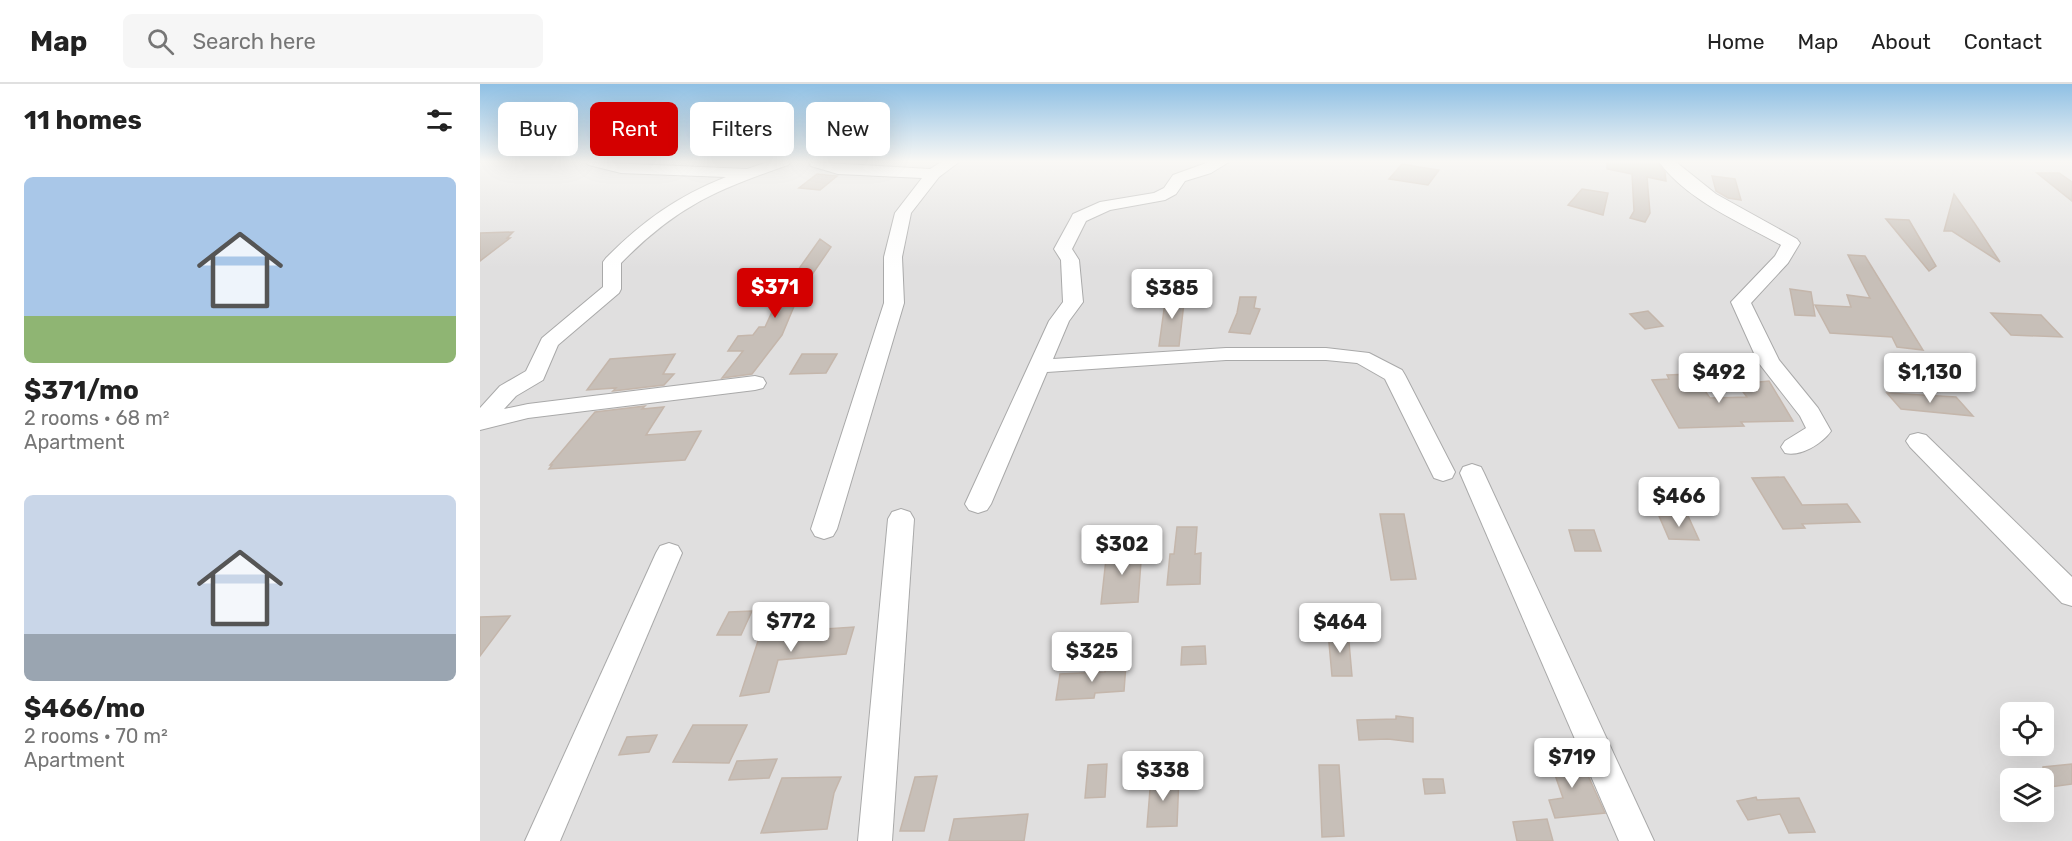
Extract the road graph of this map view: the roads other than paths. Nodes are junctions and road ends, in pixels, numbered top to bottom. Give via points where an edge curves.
1 (696, 197) edge
2 (915, 197) edge
3 (1157, 197) edge
4 (1711, 197) edge
5 (1040, 366) junction
6 (755, 383) dead end
7 (481, 421) edge
8 (1918, 441) dead end
9 (1793, 447) dead end
10 (1443, 472) dead end
11 (1472, 473) dead end
12 (978, 504) dead end
13 (901, 519) dead end
14 (824, 529) dead end
15 (669, 553) dead end
16 (2072, 595) edge
17 (542, 841) edge
18 (875, 841) edge
19 (1637, 841) edge

1 - 7 street via 641,232 612,262 612,289 549,342 534,375 508,391
2 - 14 street via 903,213 893,257 894,303
3 - 5 street via 1106,206 1079,218 1063,249 1070,260 1072,302 1059,321
4 - 9 street via 1791,243 1782,259 1741,302 1768,362 1820,431
5 - 10 street via 1226,354 1362,357 1394,375
5 - 12 street
6 - 7 street via 528,411
8 - 16 street
11 - 19 street
13 - 18 street
15 - 17 street

